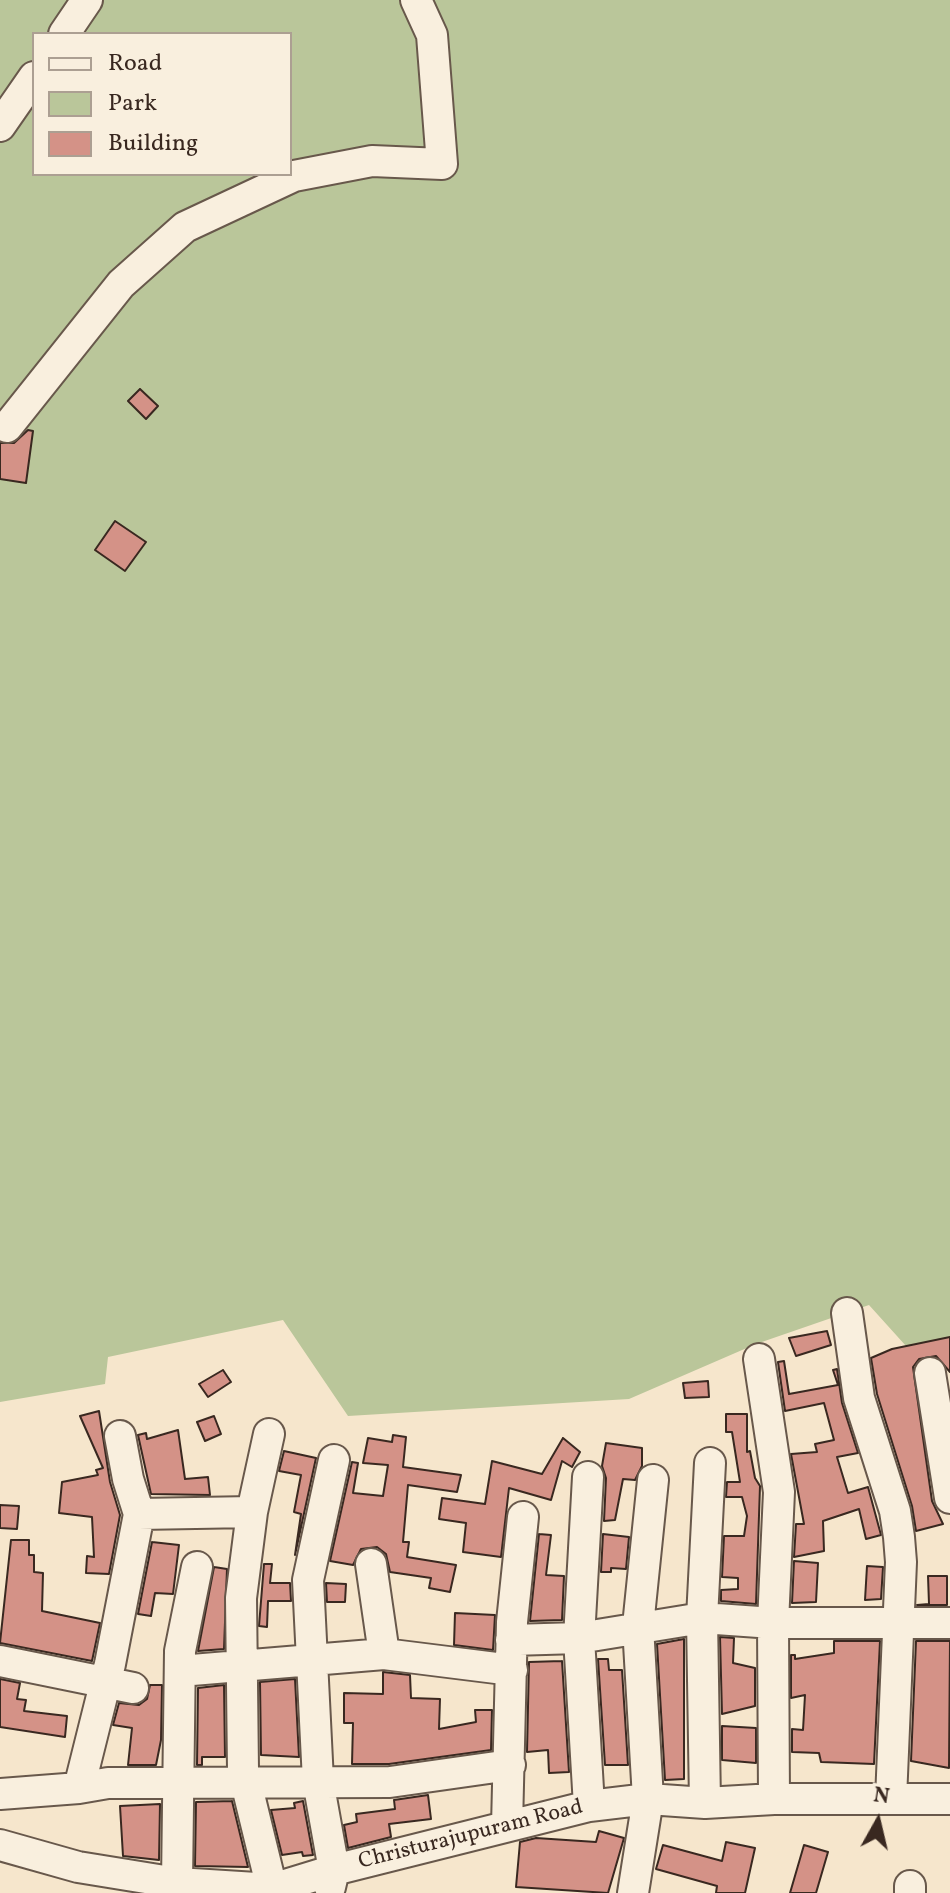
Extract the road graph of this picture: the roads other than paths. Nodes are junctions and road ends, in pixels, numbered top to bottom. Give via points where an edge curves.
1 (87, 0) edge
2 (416, 0) edge
3 (65, 32) edge
4 (32, 80) edge
5 (0, 126) edge
6 (7, 427) dead end
7 (847, 1313) dead end
8 (759, 1359) dead end
9 (930, 1373) dead end
10 (269, 1434) dead end
11 (120, 1436) dead end
12 (334, 1460) dead end
13 (710, 1463) dead end
14 (588, 1477) dead end
15 (653, 1480) dead end
16 (950, 1498) edge
17 (252, 1512) junction
18 (139, 1514) junction
19 (523, 1517) dead end
20 (371, 1564) dead end
21 (197, 1567) dead end
22 (702, 1618) junction
23 (773, 1623) junction
24 (950, 1623) edge
25 (898, 1624) junction
26 (638, 1626) junction
27 (579, 1638) junction
28 (384, 1654) junction
29 (512, 1655) junction
30 (0, 1661) edge
31 (312, 1662) junction
32 (242, 1665) junction
33 (180, 1671) junction
34 (103, 1682) junction
35 (133, 1688) dead end
36 (510, 1765) junction
37 (246, 1781) junction
38 (318, 1781) junction
39 (178, 1783) junction
40 (79, 1788) junction
41 (0, 1794) edge
42 (648, 1799) junction
43 (774, 1799) junction
44 (891, 1799) junction
45 (950, 1799) edge
46 (705, 1803) junction
47 (589, 1806) junction
48 (507, 1826) junction
49 (0, 1845) edge
50 (332, 1881) edge
51 (177, 1883) junction
52 (272, 1889) junction
53 (633, 1893) edge

1 - 3 street
2 - 6 street via 432,35 442,164 372,161 294,176 185,227 121,284
4 - 5 street
7 - 25 street via 859,1398 895,1511
8 - 23 street via 779,1492
9 - 16 street
10 - 17 street
11 - 18 street
12 - 31 street via 308,1580
13 - 22 street
14 - 27 street
15 - 26 street
17 - 18 street
17 - 32 street via 242,1575
18 - 34 street
19 - 29 street
20 - 28 street
21 - 33 street
22 - 23 street
22 - 26 street
22 - 46 street
23 - 25 street
23 - 43 street
24 - 25 street
25 - 44 street
26 - 27 street
26 - 42 street
27 - 29 street
27 - 47 street
28 - 29 street
28 - 31 street
29 - 36 street
30 - 34 street
31 - 32 street
31 - 38 street
32 - 33 street
32 - 37 street
33 - 39 street
34 - 35 street
34 - 40 street
36 - 38 street via 390,1782
36 - 48 street
37 - 38 street
37 - 39 street
37 - 52 street
38 - 50 street
39 - 40 street
39 - 51 street
40 - 41 street
42 - 46 street, Christurajupuram Road
42 - 47 street, Christurajupuram Road
42 - 53 street
43 - 44 street, Christurajupuram Road
43 - 46 street, Christurajupuram Road
44 - 45 street, Christurajupuram Road
47 - 48 street, Christurajupuram Road
48 - 50 street, Christurajupuram Road
49 - 51 street, Christurajupuram Road via 78,1867
50 - 52 street, Christurajupuram Road
51 - 52 street, Christurajupuram Road

